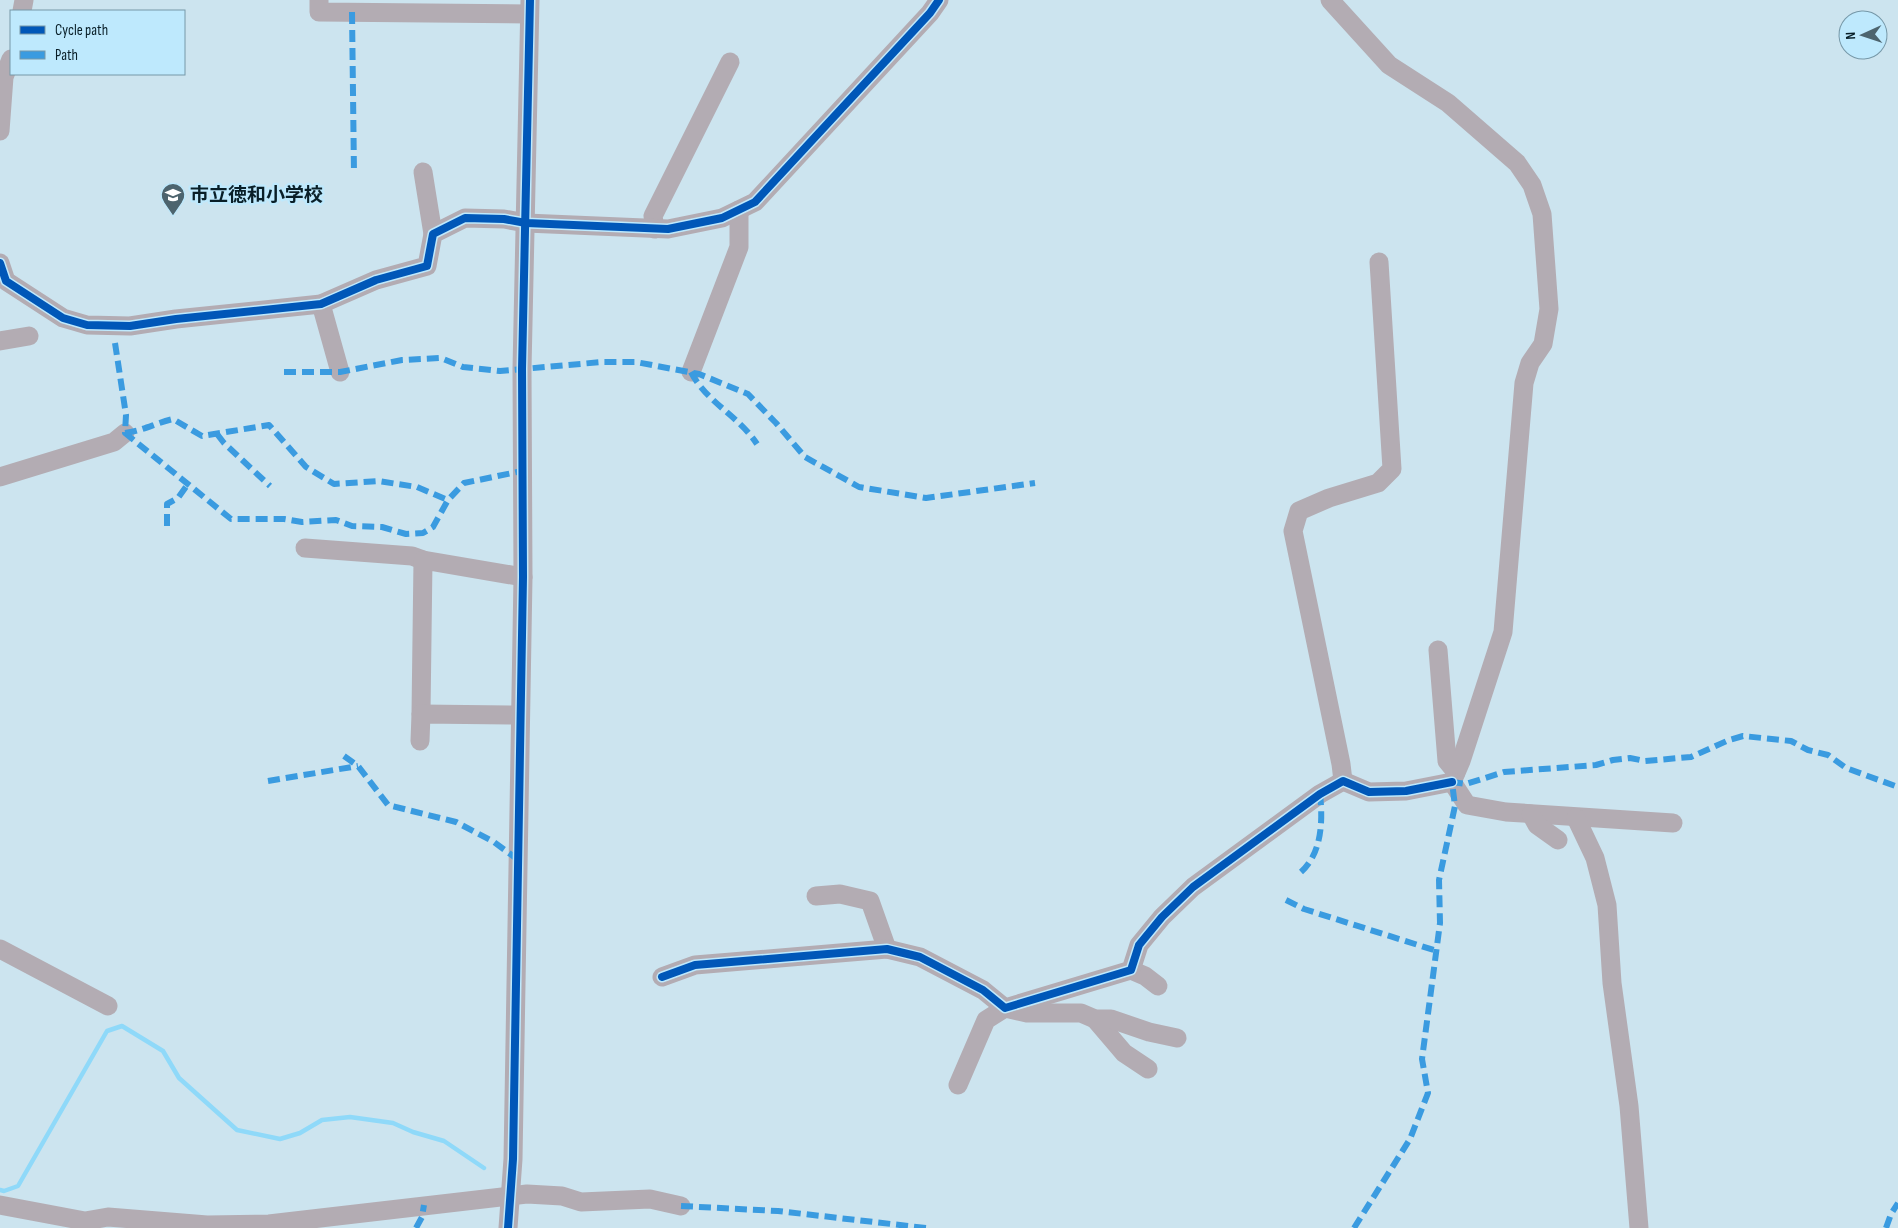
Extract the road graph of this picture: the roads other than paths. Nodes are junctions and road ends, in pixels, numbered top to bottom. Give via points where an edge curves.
1 (319, 0) edge
2 (940, 0) edge
3 (1330, 0) edge
4 (530, 7) edge
5 (10, 61) edge
6 (730, 62) dead end
7 (2, 76) edge
8 (0, 131) edge
9 (423, 172) dead end
10 (739, 210) junction
11 (526, 223) junction
12 (655, 229) junction
13 (433, 234) junction
14 (1379, 262) dead end
15 (0, 263) edge
16 (3, 284) edge
17 (322, 304) junction
18 (29, 336) dead end
19 (0, 342) edge
20 (340, 372) dead end
21 (691, 372) dead end
22 (124, 432) dead end
23 (0, 477) edge
24 (306, 548) dead end
25 (423, 560) junction
26 (523, 577) junction
27 (1438, 650) dead end
28 (421, 714) junction
29 (520, 715) junction
30 (420, 741) dead end
31 (1454, 777) junction
32 (1343, 781) junction
33 (1531, 814) junction
34 (1576, 818) junction
35 (1673, 823) dead end
36 (1558, 840) dead end
37 (816, 896) dead end
38 (0, 949) edge
39 (887, 949) junction
40 (1131, 970) junction
41 (662, 977) dead end
42 (1158, 986) dead end
43 (108, 1006) dead end
44 (1005, 1008) junction
45 (1095, 1018) junction
46 (1177, 1038) dead end
47 (1148, 1069) dead end
48 (958, 1084) dead end
49 (510, 1196) junction
50 (0, 1205) edge
51 (681, 1206) dead end
52 (87, 1224) edge
53 (508, 1228) edge
54 (1639, 1228) edge

1 - 4 street via 319,12
2 - 10 street via 755,202
3 - 31 street via 1389,65 1448,103 1517,163 1532,185 1542,214 1549,309 1543,344 1530,363 1524,383 1503,632
4 - 11 street
5 - 7 street
6 - 12 street via 653,216
7 - 8 street
9 - 13 street
10 - 12 street via 722,218 668,230
10 - 21 street via 739,247
11 - 12 street
11 - 13 street via 504,218 465,218
11 - 26 street via 522,369
13 - 17 street via 427,266 376,280
14 - 32 street via 1392,468 1378,483 1299,511 1294,531
15 - 16 street
16 - 17 street via 63,318 88,324 130,326
17 - 20 street
18 - 19 street
22 - 23 street via 114,442
24 - 25 street via 412,556
25 - 26 street
25 - 28 street
26 - 29 street
27 - 31 street via 1447,761
28 - 29 street
28 - 30 street
29 - 49 street
31 - 32 street via 1406,791 1369,792
31 - 33 street via 1467,805
32 - 40 street via 1320,794 1193,887 1139,945
33 - 34 street
33 - 36 street via 1537,825
34 - 35 street
34 - 54 street via 1595,858 1607,905 1612,983 1629,1106
37 - 39 street via 840,894 870,902
38 - 43 street
39 - 41 street via 695,965
39 - 44 street via 920,958 983,990
40 - 42 street
40 - 44 street
44 - 45 street via 1027,1013 1081,1013
44 - 48 street via 986,1020
45 - 46 street via 1112,1019
45 - 47 street via 1124,1053
49 - 51 street via 562,1196 581,1202 650,1199
49 - 52 street via 269,1224 207,1225 108,1217
49 - 53 street
50 - 52 street

